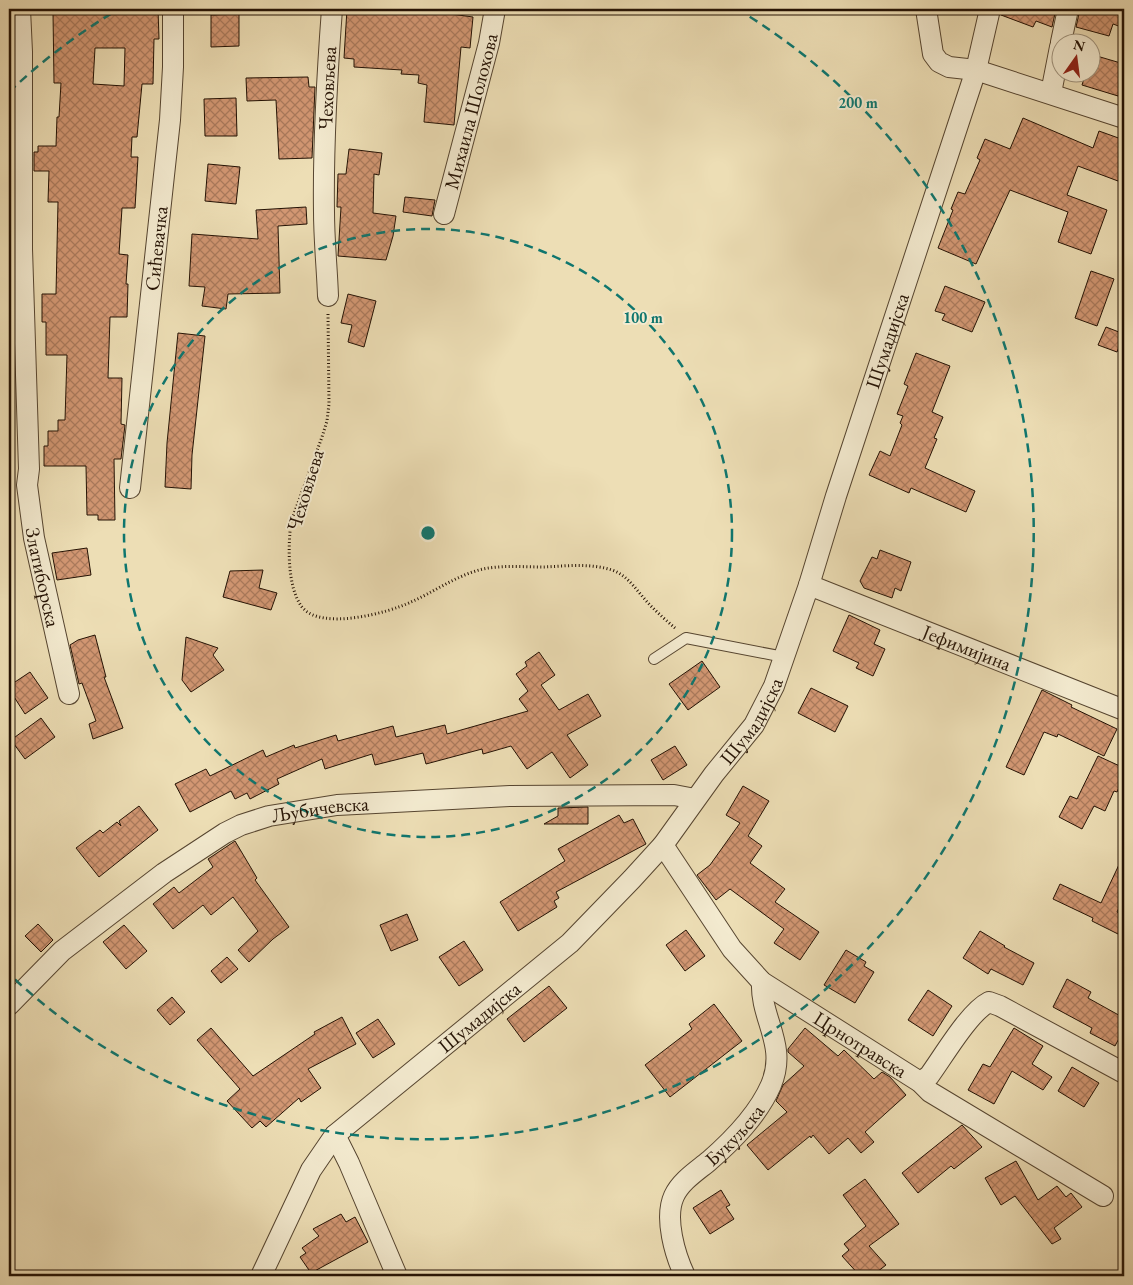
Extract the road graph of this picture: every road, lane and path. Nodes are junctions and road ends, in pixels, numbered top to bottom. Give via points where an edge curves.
1 (20, 9) edge
2 (173, 9) edge
3 (332, 9) edge
4 (495, 9) edge
5 (926, 9) edge
6 (990, 9) edge
7 (1068, 9) edge
8 (1063, 32) edge
9 (976, 70) junction
10 (1053, 82) edge
11 (1051, 93) junction
12 (1124, 118) edge
13 (444, 214) dead end
14 (328, 296) joint
15 (130, 488) dead end
16 (809, 585) junction
17 (686, 638) junction
18 (784, 657) junction
19 (654, 659) dead end
20 (69, 694) dead end
21 (1124, 710) edge
22 (696, 799) junction
23 (663, 844) junction
24 (762, 982) junction
25 (9, 1005) edge
26 (1124, 1073) edge
27 (920, 1082) junction
28 (335, 1134) junction
29 (1103, 1196) dead end
30 (261, 1276) edge
31 (396, 1276) edge
32 (685, 1276) edge

1 - 20 street, Златиборска via 22,249 30,469 27,485 34,538
2 - 15 street, Сићевачка via 170,120
3 - 14 street, Чеховљева via 324,168
4 - 13 street, Михаила Шолохова via 490,43
5 - 9 street via 933,54 939,62 949,67
6 - 9 street, Шумадијска
7 - 8 street
9 - 11 street
9 - 16 street, Шумадијска
10 - 11 street
11 - 12 street
14 - 17 path, Чеховљева via 327,421 291,522 290,534 290,570 295,594 304,608 330,618 358,618 389,611 483,569 596,566 614,570 629,581 652,608
16 - 18 street, Шумадијска
16 - 21 street, Јефимијина
17 - 18 lane
17 - 19 lane
18 - 22 street, Шумадијска via 774,686 754,725
22 - 23 street, Шумадијска
22 - 25 street, Љубичевска via 674,795 510,796 337,805 270,816 225,833 164,873 62,951
23 - 24 street, Црнотравска via 732,949
23 - 28 street, Шумадијска via 570,943
24 - 27 street, Црнотравска
24 - 32 street, Букуљска via 761,993 774,1033 777,1057 772,1084 736,1136 684,1182 674,1196 670,1212 672,1235
26 - 27 street via 989,1002 971,1017 929,1076
27 - 29 street, Црнотравска via 930,1092
28 - 30 street, Шумадијска via 311,1170
28 - 31 street

